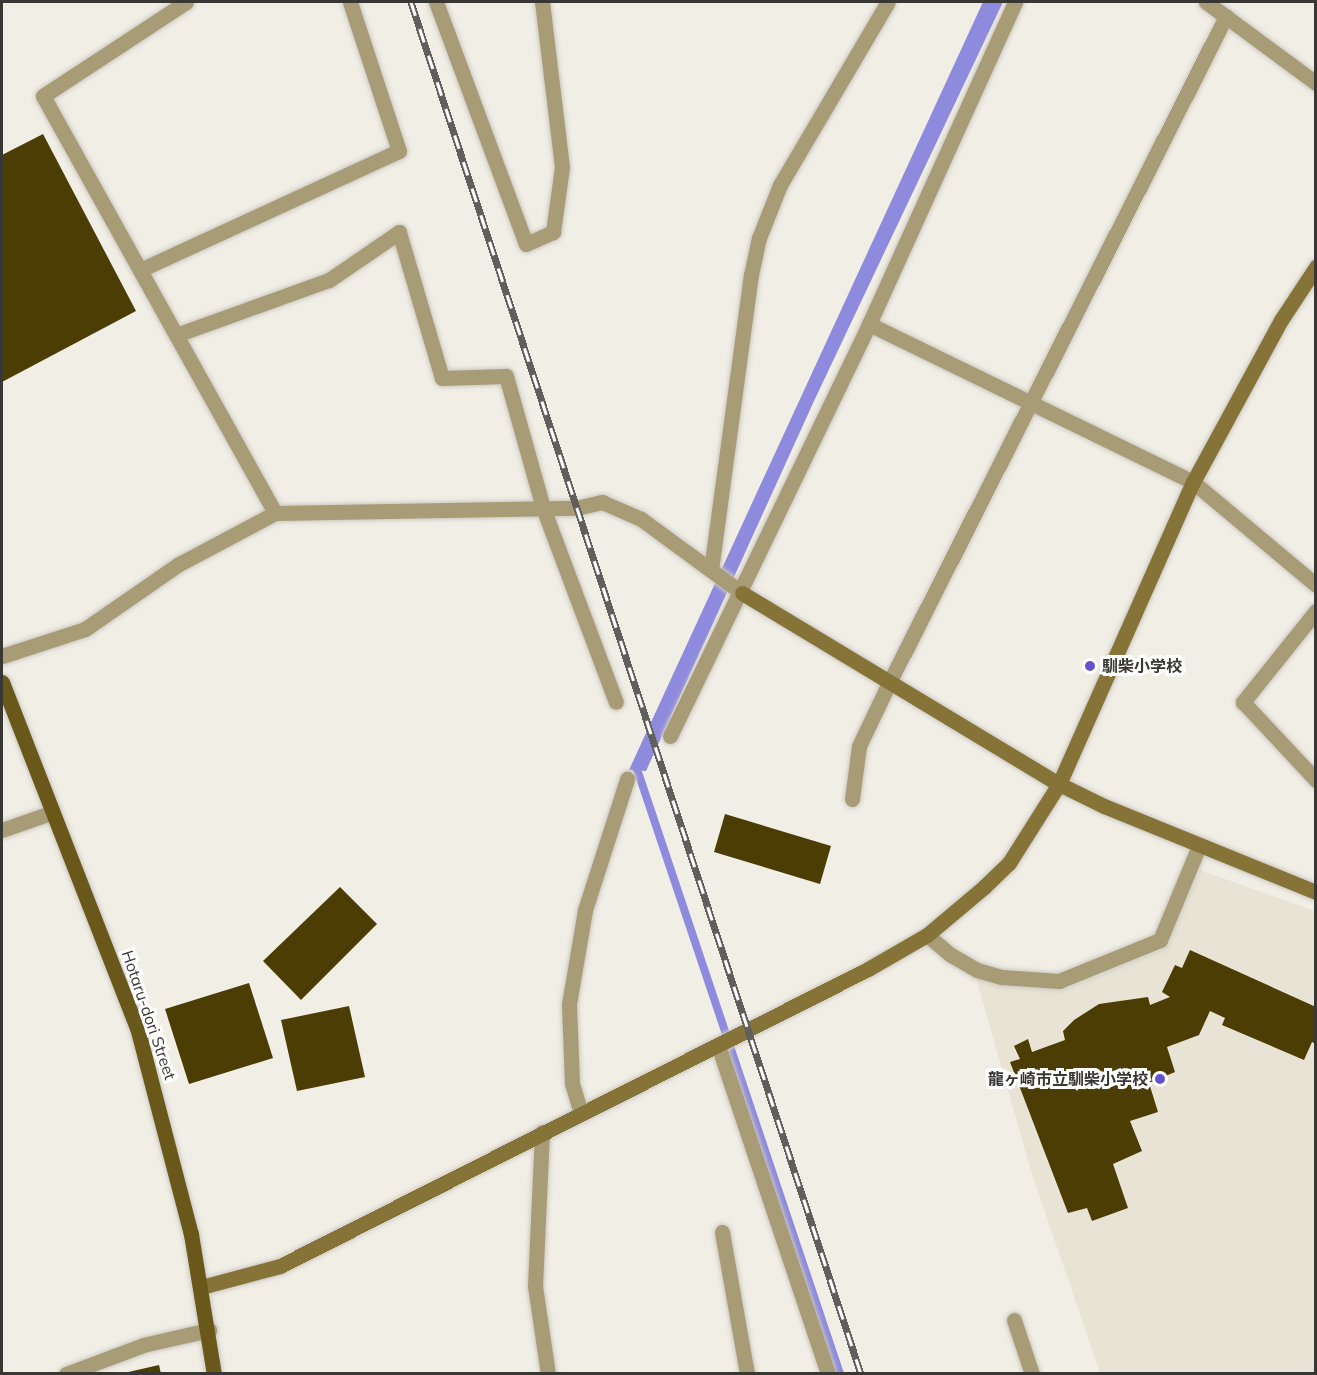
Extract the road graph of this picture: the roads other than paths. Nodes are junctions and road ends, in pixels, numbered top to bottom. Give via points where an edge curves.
1 (186, 2) edge
2 (350, 2) edge
3 (436, 2) edge
4 (542, 2) edge
5 (888, 2) edge
6 (1015, 2) edge
7 (1206, 2) edge
8 (1226, 16) junction
9 (1316, 83) edge
10 (1316, 267) edge
11 (140, 270) junction
12 (869, 324) junction
13 (176, 335) junction
14 (1029, 401) junction
15 (1193, 482) junction
16 (543, 508) junction
17 (275, 513) junction
18 (711, 570) junction
19 (1316, 585) edge
20 (740, 591) junction
21 (1316, 611) edge
22 (2, 656) edge
23 (890, 681) junction
24 (2, 682) edge
25 (616, 702) dead end
26 (670, 736) dead end
27 (627, 779) dead end
28 (1316, 780) edge
29 (1059, 784) junction
30 (852, 799) dead end
31 (53, 812) junction
32 (2, 830) edge
33 (1199, 846) junction
34 (1316, 892) edge
35 (927, 935) junction
36 (720, 1044) junction
37 (581, 1113) junction
38 (542, 1132) junction
39 (722, 1232) dead end
40 (201, 1287) junction
41 (1014, 1320) dead end
42 (209, 1330) junction
43 (66, 1374) edge
44 (214, 1374) edge
45 (548, 1374) edge
46 (747, 1374) edge
47 (828, 1374) edge
48 (1032, 1374) edge

1 - 11 street via 43,96
2 - 11 street via 399,151
3 - 4 street via 526,244 553,232 562,167
5 - 18 street via 780,185 759,238
6 - 12 street
7 - 8 street
8 - 9 street
8 - 14 street
10 - 15 street via 1281,320
11 - 13 street
12 - 14 street
12 - 20 street
13 - 16 street via 329,280 399,232 442,378 506,376
13 - 17 street
14 - 15 street
14 - 23 street
15 - 19 street
15 - 29 street
16 - 17 street
16 - 18 street via 602,502 613,505 641,519
16 - 25 street
17 - 22 street via 179,564 85,629
18 - 20 street
20 - 23 street
20 - 26 street
21 - 28 street via 1244,702
23 - 29 street
23 - 30 street via 859,746
24 - 31 main road, Hotaru-dori Street
27 - 37 street via 585,910 569,1004 572,1083
29 - 33 street
29 - 35 street via 1009,863
31 - 32 street
31 - 40 main road, Hotaru-dori Street via 138,1031 159,1099
33 - 34 street
33 - 35 street via 1160,940 1059,981 1002,977 977,970
35 - 36 street
36 - 37 street
36 - 47 street
37 - 38 street
38 - 40 street via 280,1266
38 - 45 street via 535,1286
39 - 46 street
40 - 42 main road, Hotaru-dori Street
41 - 48 street
42 - 43 street via 143,1345
42 - 44 main road, Hotaru-dori Street

